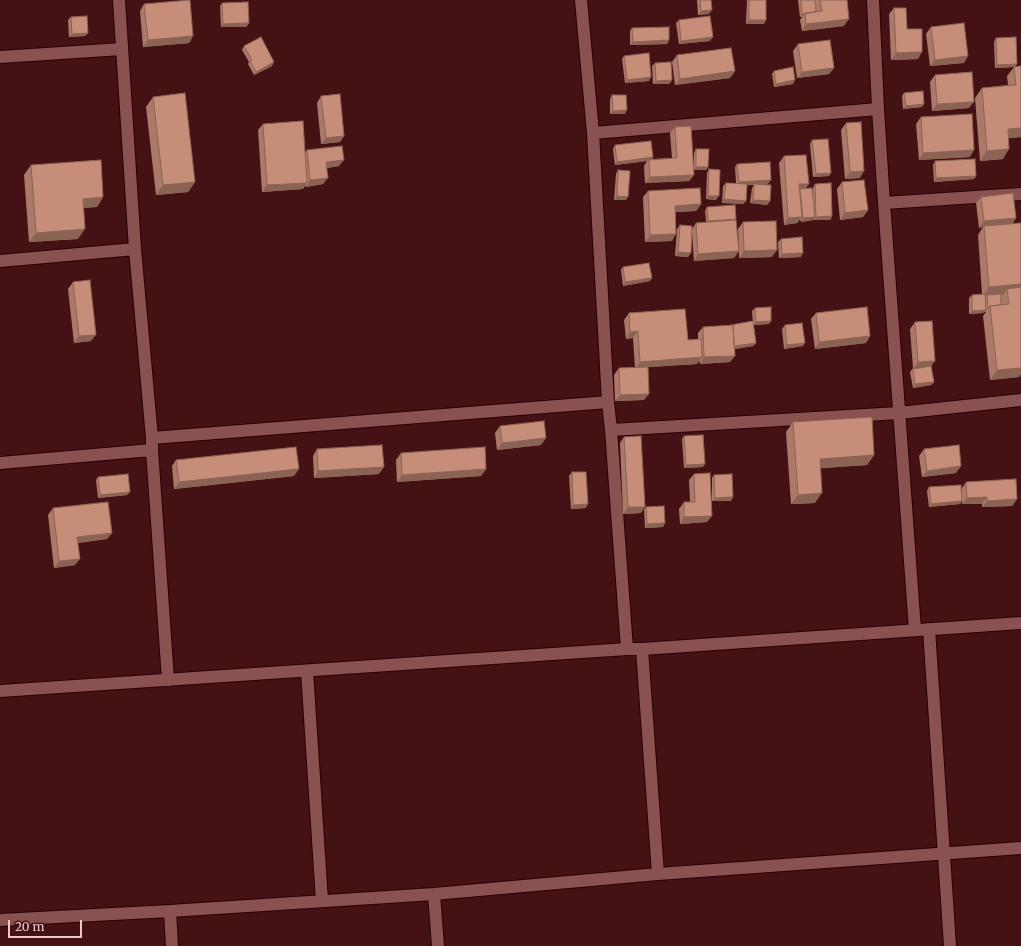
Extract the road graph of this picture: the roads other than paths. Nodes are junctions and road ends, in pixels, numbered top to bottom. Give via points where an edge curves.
1 (119, 0) edge
2 (581, 0) edge
3 (873, 0) edge
4 (122, 49) junction
5 (0, 57) edge
6 (878, 109) junction
7 (592, 134) junction
8 (1021, 194) edge
9 (884, 203) junction
10 (135, 249) junction
11 (0, 261) edge
12 (1021, 400) edge
13 (608, 402) junction
14 (899, 413) junction
15 (611, 430) junction
16 (152, 438) junction
17 (152, 450) junction
18 (0, 463) edge
19 (1021, 623) edge
20 (929, 629) junction
21 (915, 630) junction
22 (627, 649) junction
23 (642, 649) junction
24 (307, 671) junction
25 (168, 680) junction
26 (0, 691) edge
27 (1021, 848) edge
28 (944, 853) junction
29 (658, 874) junction
30 (434, 894) junction
31 (322, 901) junction
32 (170, 911) junction
33 (0, 920) edge
34 (172, 946) edge
35 (438, 946) edge
36 (950, 946) edge

1 - 4 street
2 - 7 street
3 - 6 street
4 - 5 street
4 - 10 street
6 - 7 street
6 - 9 street
7 - 13 street
8 - 9 street
9 - 14 street
10 - 11 street
10 - 16 street
12 - 14 street
13 - 15 street
13 - 16 street
14 - 15 street
14 - 21 street
15 - 22 street
16 - 17 street
17 - 18 street
17 - 25 street
19 - 20 street
20 - 21 street
20 - 28 street
21 - 23 street
22 - 23 street
22 - 24 street
23 - 29 street
24 - 25 street
24 - 31 street
25 - 26 street
27 - 28 street
28 - 29 street
28 - 36 street
29 - 30 street
30 - 31 street
30 - 35 street
31 - 32 street
32 - 33 street
32 - 34 street

